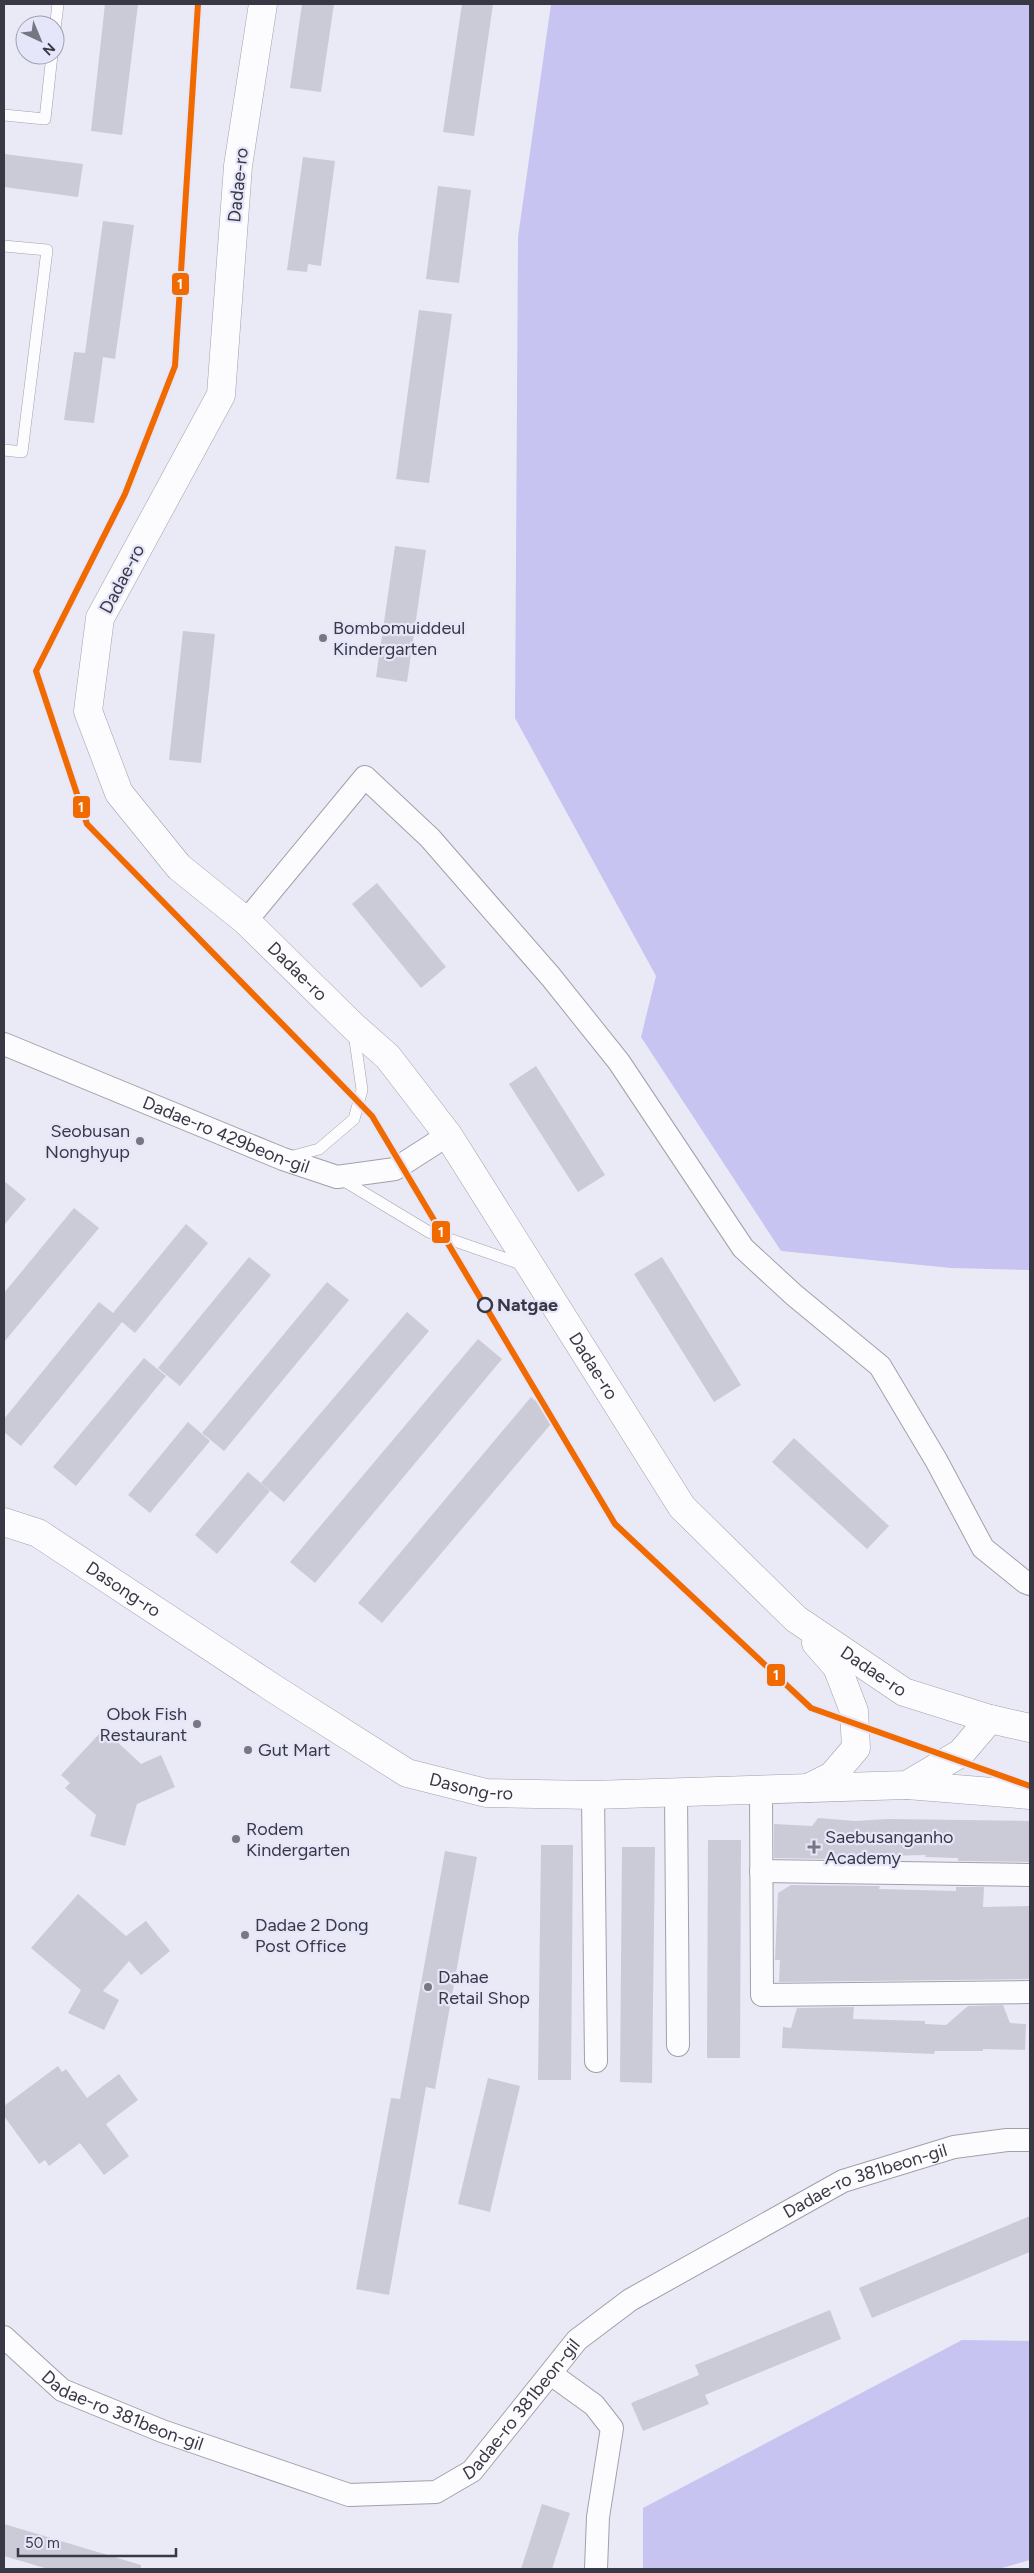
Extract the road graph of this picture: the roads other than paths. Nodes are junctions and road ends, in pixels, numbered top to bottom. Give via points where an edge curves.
1 (263, 4) edge
2 (51, 65) edge
3 (4, 115) edge
4 (4, 246) edge
5 (4, 450) edge
6 (246, 922) junction
7 (353, 1026) junction
8 (4, 1044) edge
9 (448, 1135) junction
10 (283, 1159) junction
11 (337, 1177) junction
12 (532, 1268) junction
13 (4, 1522) edge
14 (1030, 1584) edge
15 (796, 1619) junction
16 (990, 1719) junction
17 (1030, 1728) edge
18 (907, 1785) junction
19 (807, 1789) junction
20 (761, 1790) junction
21 (676, 1792) junction
22 (593, 1795) junction
23 (1030, 1795) edge
24 (761, 1871) junction
25 (1030, 1875) edge
26 (1030, 1992) edge
27 (678, 2045) dead end
28 (596, 2061) dead end
29 (1030, 2140) edge
30 (4, 2337) edge
31 (551, 2374) junction
32 (596, 2569) edge

1 - 6 main road, Dadae-ro via 238,166 221,395 100,618 88,710 119,793 179,867
2 - 3 lane via 45,119
4 - 5 lane via 47,250 22,452
6 - 7 main road, Dadae-ro
6 - 14 street via 364,777 430,838 551,977 619,1062 743,1248 880,1366 983,1548
7 - 9 main road, Dadae-ro via 388,1057
7 - 10 lane via 362,1090 354,1119 319,1149
8 - 10 street, Dadae-ro 429beon-gil
9 - 11 street, Dadae-ro 429beon-gil via 395,1170
9 - 12 main road, Dadae-ro
10 - 11 street, Dadae-ro 429beon-gil
11 - 12 lane via 429,1232
12 - 15 main road, Dadae-ro via 682,1507
13 - 22 main road, Dasong-ro via 38,1533 408,1773 486,1793
15 - 16 main road, Dadae-ro via 904,1692
15 - 19 main road via 837,1667 854,1711 856,1748 832,1776
16 - 17 main road, Dadae-ro
16 - 18 main road, Dasong-ro via 961,1753
18 - 19 main road, Dasong-ro
18 - 23 main road
19 - 20 main road, Dasong-ro
20 - 21 main road, Dasong-ro
20 - 24 street
21 - 22 main road, Dasong-ro
21 - 27 street
22 - 28 street
24 - 25 street
24 - 26 street via 762,1995
29 - 31 street, Dadae-ro 381beon-gil via 954,2147 843,2181 630,2300 577,2340
30 - 31 street, Dadae-ro 381beon-gil via 62,2390 162,2431 349,2495 436,2492 472,2471
31 - 32 street via 594,2404 612,2428 598,2517

